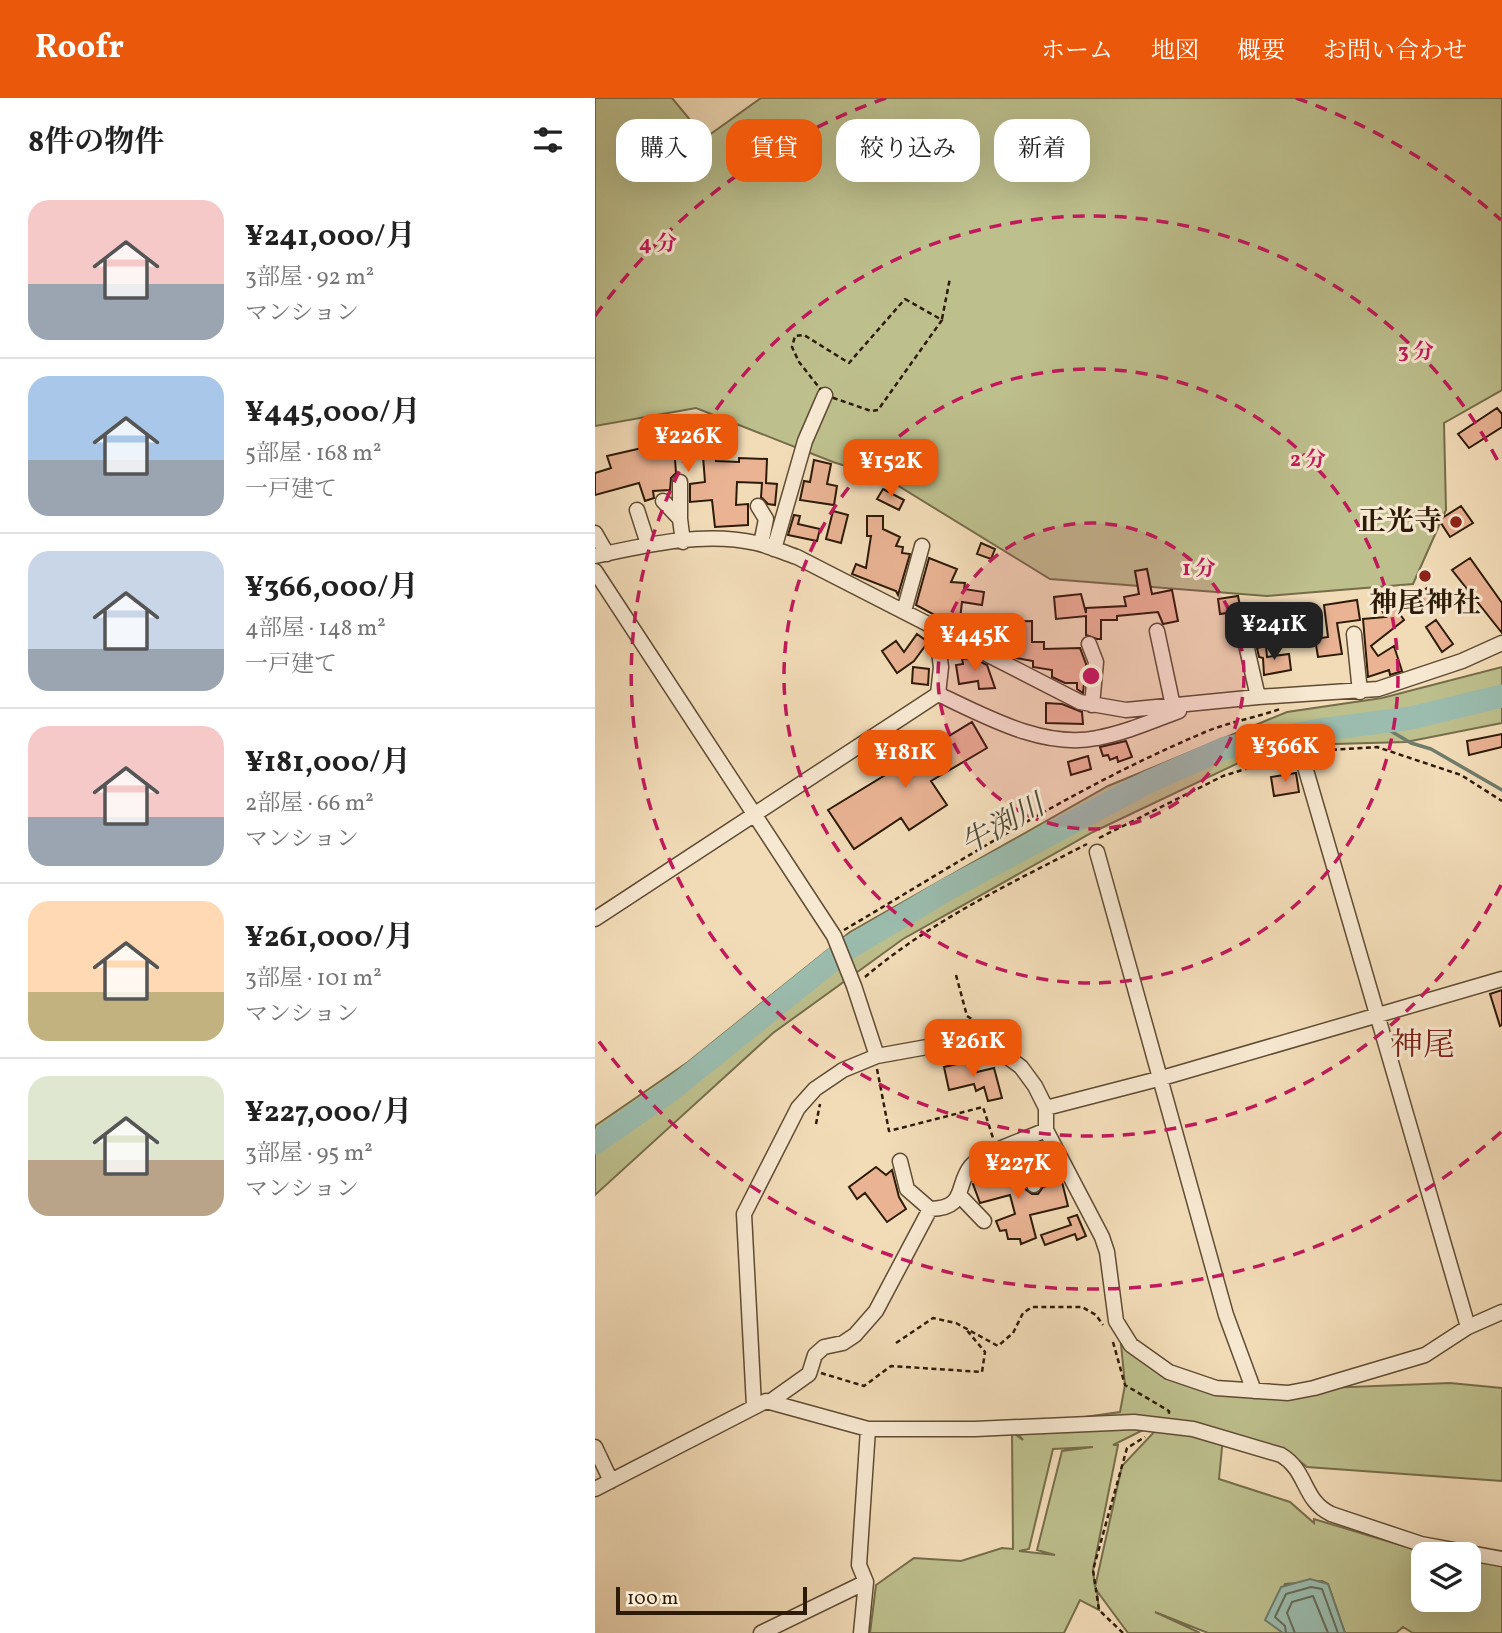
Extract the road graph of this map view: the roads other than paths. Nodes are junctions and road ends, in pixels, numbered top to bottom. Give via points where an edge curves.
1 (825, 395) road end
2 (680, 482) dead end
3 (663, 501) dead end
4 (758, 506) dead end
5 (637, 510) dead end
6 (680, 519) junction
7 (595, 533) edge
8 (683, 542) junction
9 (648, 544) junction
10 (922, 546) dead end
11 (768, 547) junction
12 (601, 555) edge
13 (595, 571) edge
14 (904, 611) junction
15 (936, 630) junction
16 (1157, 631) dead end
17 (1354, 634) dead end
18 (1244, 636) dead end
19 (1089, 643) dead end
20 (1501, 648) edge
21 (1360, 692) junction
22 (938, 694) junction
23 (1258, 697) junction
24 (1092, 705) junction
25 (1197, 705) junction
26 (1173, 706) junction
27 (1301, 753) road end
28 (754, 815) junction
29 (1097, 852) dead end
30 (595, 919) edge
31 (1502, 979) edge
32 (1375, 1016) junction
33 (876, 1061) junction
34 (1162, 1078) junction
35 (1046, 1108) junction
36 (1046, 1130) junction
37 (1019, 1143) junction
38 (900, 1161) dead end
39 (1034, 1185) dead end
40 (960, 1196) junction
41 (930, 1209) junction
42 (984, 1221) dead end
43 (1502, 1312) edge
44 (1468, 1327) junction
45 (1254, 1391) junction
46 (771, 1401) junction
47 (754, 1406) junction
48 (868, 1429) junction
49 (595, 1447) edge
50 (611, 1481) junction
51 (595, 1489) edge
52 (1502, 1559) edge
53 (866, 1583) junction
54 (761, 1633) edge
55 (861, 1633) edge

1 - 11 street
2 - 6 street
3 - 6 street
4 - 11 street via 766,519
5 - 9 street
6 - 8 street
7 - 12 street
8 - 9 street
8 - 11 street via 727,538
9 - 12 street
10 - 14 street
11 - 14 street
13 - 28 street
14 - 15 street
15 - 22 street via 941,667
15 - 24 street
16 - 26 street
17 - 21 street
18 - 23 street
19 - 24 street via 1097,663
20 - 21 street via 1387,688
21 - 23 street
22 - 25 street via 1044,737 1078,740 1120,732
22 - 28 street
23 - 25 street
24 - 26 street via 1126,710
25 - 26 street
27 - 32 street
28 - 30 street
28 - 33 street via 835,939
29 - 34 street
31 - 32 street
32 - 34 street
32 - 44 street
33 - 35 street via 927,1046 987,1046 1021,1067
33 - 47 street via 834,1075 807,1098 744,1214
34 - 35 street
34 - 45 street via 1226,1315
35 - 36 street
36 - 37 street
36 - 45 street via 1102,1237 1116,1321 1131,1345 1190,1380
37 - 39 street
37 - 40 street via 970,1167
38 - 41 street via 907,1189
40 - 41 street via 943,1209
40 - 42 street
41 - 46 street via 876,1311 855,1335 843,1343 824,1346 815,1355 809,1374
43 - 44 street
44 - 45 street via 1425,1355 1314,1388 1288,1393
46 - 47 street
46 - 48 street
47 - 50 street
48 - 52 street via 1134,1422 1193,1429 1291,1461 1317,1507 1331,1514 1422,1544
48 - 53 street via 859,1565
49 - 50 street
50 - 51 street
53 - 54 street
53 - 55 street

